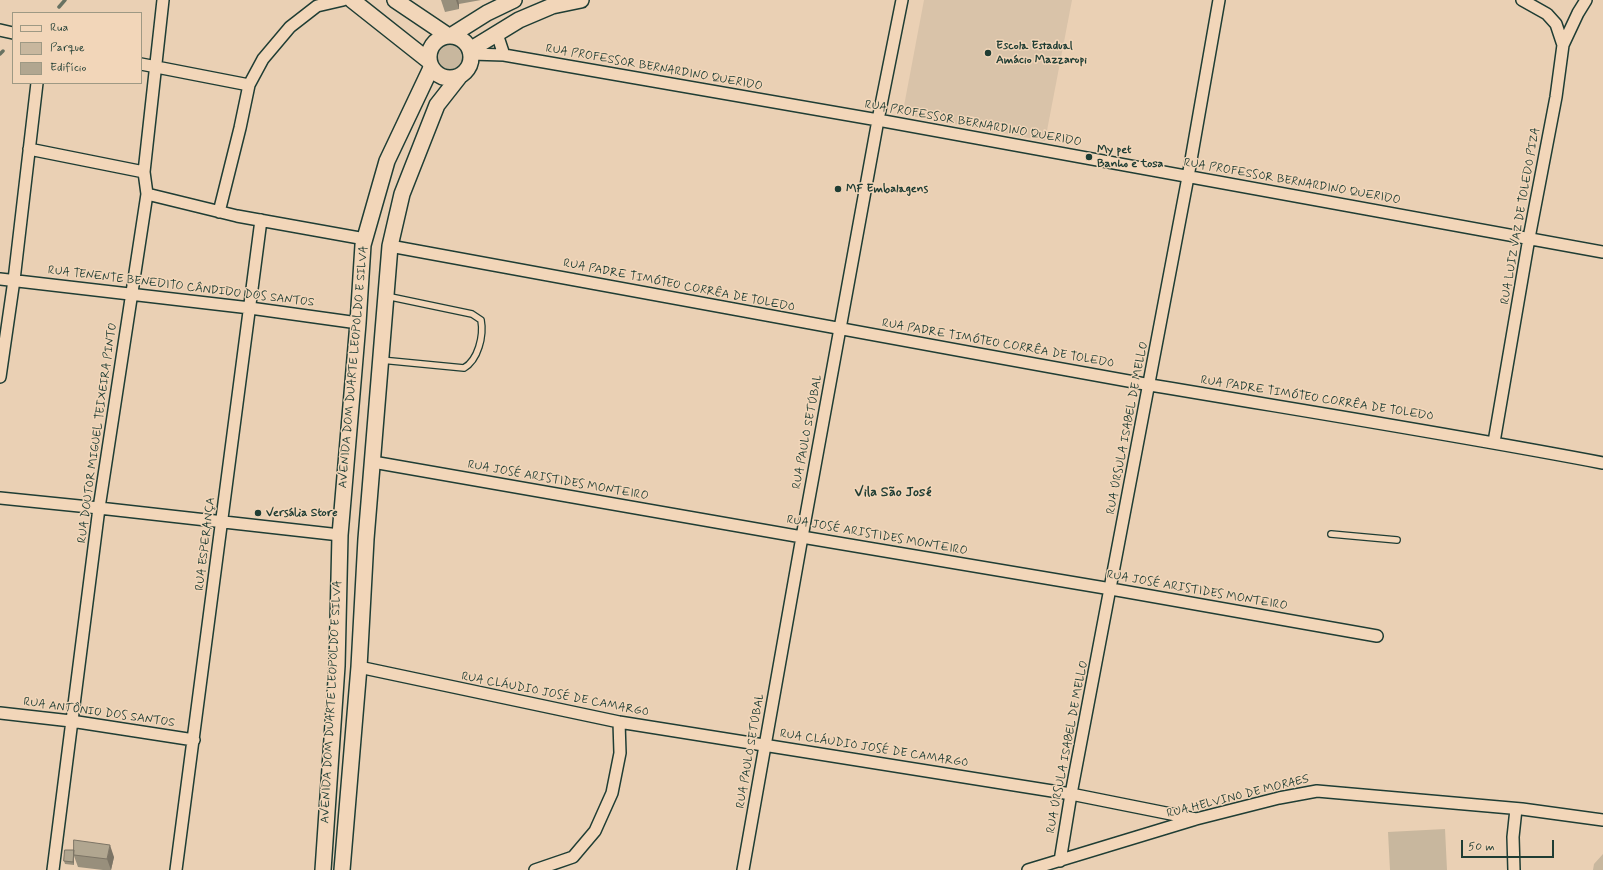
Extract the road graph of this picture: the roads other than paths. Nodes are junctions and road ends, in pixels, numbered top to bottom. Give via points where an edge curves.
1 (163, 0) edge
2 (343, 0) edge
3 (352, 0) edge
4 (396, 0) edge
5 (514, 0) edge
6 (581, 0) edge
7 (902, 0) edge
8 (1219, 0) edge
9 (1526, 0) edge
10 (1586, 0) edge
11 (0, 30) edge
12 (12, 33) edge
13 (497, 34) junction
14 (450, 35) junction
15 (1563, 45) junction
16 (470, 52) junction
17 (504, 55) junction
18 (142, 64) edge
19 (430, 65) junction
20 (155, 67) junction
21 (459, 77) junction
22 (37, 84) edge
23 (249, 85) junction
24 (878, 120) junction
25 (29, 149) junction
26 (144, 172) junction
27 (1188, 177) junction
28 (147, 194) junction
29 (219, 212) junction
30 (261, 220) junction
31 (1529, 238) junction
32 (365, 239) junction
33 (390, 246) junction
34 (1603, 252) edge
35 (0, 280) edge
36 (14, 280) junction
37 (132, 294) junction
38 (386, 296) junction
39 (250, 308) junction
40 (358, 323) junction
41 (841, 330) junction
42 (381, 360) junction
43 (0, 377) edge
44 (1149, 384) junction
45 (1494, 442) junction
46 (373, 462) junction
47 (1603, 463) edge
48 (0, 498) edge
49 (99, 508) junction
50 (222, 521) junction
51 (1332, 534) dead end
52 (340, 535) junction
53 (802, 537) junction
54 (1397, 540) dead end
55 (1111, 589) junction
56 (1377, 636) dead end
57 (337, 666) junction
58 (359, 667) junction
59 (0, 713) edge
60 (71, 721) junction
61 (619, 722) junction
62 (194, 740) junction
63 (765, 745) junction
64 (1071, 794) junction
65 (1516, 809) junction
66 (1196, 819) junction
67 (1603, 820) edge
68 (1060, 861) junction
69 (542, 869) edge
70 (53, 870) edge
71 (176, 870) edge
72 (323, 870) edge
73 (342, 870) edge
74 (743, 870) edge
75 (1028, 870) edge
76 (1514, 870) edge

1 - 20 street, RUA DOUTOR MIGUEL TEIXEIRA PINTO
2 - 23 street via 317,6 290,27 263,59
3 - 19 main road
4 - 14 main road
5 - 14 main road
6 - 13 main road via 552,6 519,20
7 - 24 street, RUA PAULO SETÚBAL
8 - 27 street, RUA ÚRSULA ISABEL DE MELLO
9 - 15 street via 1547,14 1556,24
10 - 15 street, RUA LUIZ VAZ DE TOLEDO PIZA
11 - 12 street
13 - 16 main road
13 - 17 street
14 - 16 main road via 462,39
14 - 19 main road via 440,37 430,47
15 - 31 street, RUA LUIZ VAZ DE TOLEDO PIZA via 1556,97
16 - 17 street, RUA PROFESSOR BERNARDINO QUERIDO
16 - 21 main road via 470,64
17 - 24 street, RUA PROFESSOR BERNARDINO QUERIDO
18 - 20 street
19 - 21 main road via 440,76
19 - 32 main road, AVENIDA DOM DUARTE LEOPOLDO E SILVA via 388,161
20 - 23 street
20 - 26 street, RUA DOUTOR MIGUEL TEIXEIRA PINTO
21 - 33 main road, AVENIDA DOM DUARTE LEOPOLDO E SILVA via 437,105 402,194
22 - 25 street
23 - 29 street
24 - 27 street, RUA PROFESSOR BERNARDINO QUERIDO
24 - 41 street, RUA PAULO SETÚBAL
25 - 26 street
25 - 36 street
26 - 28 street, RUA DOUTOR MIGUEL TEIXEIRA PINTO
27 - 31 street, RUA PROFESSOR BERNARDINO QUERIDO
27 - 44 street, RUA ÚRSULA ISABEL DE MELLO
28 - 29 street
28 - 37 street, RUA DOUTOR MIGUEL TEIXEIRA PINTO
29 - 30 street
30 - 32 street
30 - 39 street, RUA ESPERANÇA
31 - 34 street, RUA PROFESSOR BERNARDINO QUERIDO
31 - 45 street, RUA LUIZ VAZ DE TOLEDO PIZA
32 - 40 main road, AVENIDA DOM DUARTE LEOPOLDO E SILVA
33 - 38 main road, AVENIDA DOM DUARTE LEOPOLDO E SILVA
33 - 41 street, RUA PADRE TIMÓTEO CORRÊA DE TOLEDO
35 - 36 street, RUA TENENTE BENEDITO CÂNDIDO DOS SANTOS
36 - 37 street, RUA TENENTE BENEDITO CÂNDIDO DOS SANTOS
36 - 43 street
37 - 39 street, RUA TENENTE BENEDITO CÂNDIDO DOS SANTOS
37 - 49 street, RUA DOUTOR MIGUEL TEIXEIRA PINTO
38 - 42 main road, AVENIDA DOM DUARTE LEOPOLDO E SILVA
38 - 42 lane via 472,314 481,320 482,329 474,359 464,368
39 - 40 street, RUA TENENTE BENEDITO CÂNDIDO DOS SANTOS
39 - 50 street, RUA ESPERANÇA
40 - 52 main road, AVENIDA DOM DUARTE LEOPOLDO E SILVA
41 - 44 street, RUA PADRE TIMÓTEO CORRÊA DE TOLEDO
41 - 53 street, RUA PAULO SETÚBAL
42 - 46 main road, AVENIDA DOM DUARTE LEOPOLDO E SILVA
44 - 45 street, RUA PADRE TIMÓTEO CORRÊA DE TOLEDO
44 - 55 street, RUA ÚRSULA ISABEL DE MELLO
45 - 47 street, RUA PADRE TIMÓTEO CORRÊA DE TOLEDO
46 - 53 street, RUA JOSÉ ARISTIDES MONTEIRO
46 - 58 main road, AVENIDA DOM DUARTE LEOPOLDO E SILVA
48 - 49 street
49 - 50 street
49 - 60 street, RUA DOUTOR MIGUEL TEIXEIRA PINTO
50 - 52 street
50 - 62 street, RUA ESPERANÇA
51 - 54 lane
52 - 57 main road, AVENIDA DOM DUARTE LEOPOLDO E SILVA
53 - 55 street, RUA JOSÉ ARISTIDES MONTEIRO
53 - 63 street, RUA PAULO SETÚBAL
55 - 56 street, RUA JOSÉ ARISTIDES MONTEIRO
55 - 64 street, RUA ÚRSULA ISABEL DE MELLO
57 - 58 main road
57 - 72 main road, AVENIDA DOM DUARTE LEOPOLDO E SILVA
58 - 61 street, RUA CLÁUDIO JOSÉ DE CAMARGO
58 - 73 main road, AVENIDA DOM DUARTE LEOPOLDO E SILVA
59 - 60 street, RUA ANTÔNIO DOS SANTOS
60 - 62 street, RUA ANTÔNIO DOS SANTOS
60 - 70 street, RUA DOUTOR MIGUEL TEIXEIRA PINTO
61 - 63 street, RUA CLÁUDIO JOSÉ DE CAMARGO
61 - 69 street via 620,753 612,793 595,831 573,857
62 - 71 street, RUA ESPERANÇA
63 - 64 street, RUA CLÁUDIO JOSÉ DE CAMARGO
63 - 74 street, RUA PAULO SETÚBAL
64 - 66 street, RUA CLÁUDIO JOSÉ DE CAMARGO
64 - 68 street, RUA ÚRSULA ISABEL DE MELLO
65 - 66 street, RUA HELVINO DE MORAES via 1317,791
65 - 67 street, RUA HELVINO DE MORAES
65 - 76 street via 1513,837
66 - 68 street, RUA HELVINO DE MORAES
68 - 75 street, RUA HELVINO DE MORAES

